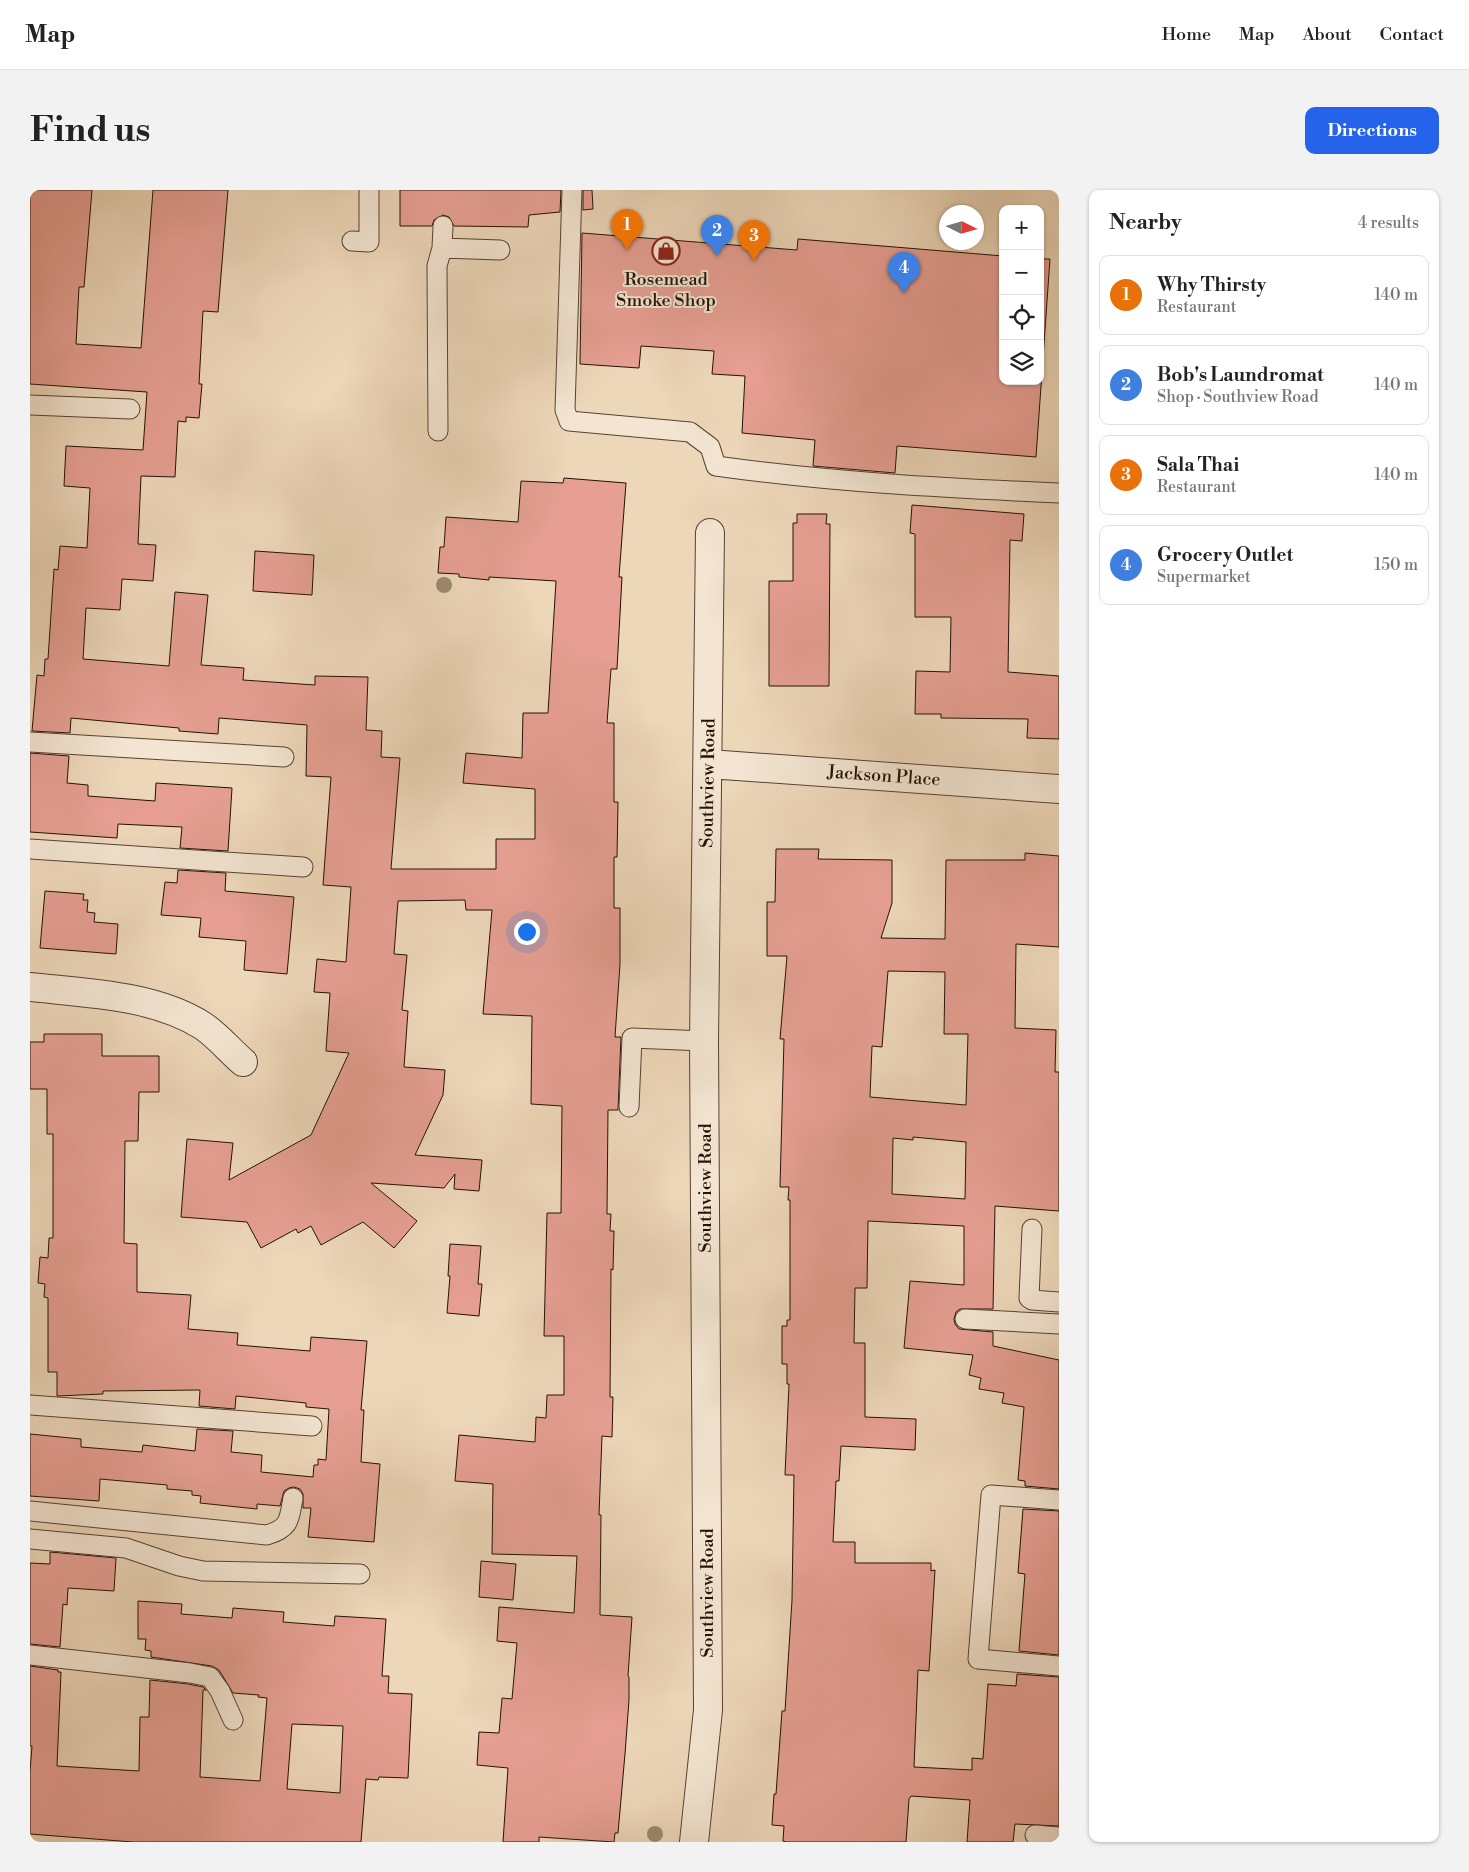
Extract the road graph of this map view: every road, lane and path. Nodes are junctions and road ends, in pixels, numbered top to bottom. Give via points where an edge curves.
1 (369, 190) edge
2 (572, 190) edge
3 (443, 226) dead end
4 (352, 242) dead end
5 (442, 248) junction
6 (500, 250) dead end
7 (30, 405) edge
8 (130, 409) dead end
9 (438, 431) dead end
10 (1059, 493) edge
11 (710, 533) dead end
12 (30, 742) edge
13 (284, 757) dead end
14 (709, 764) junction
15 (1059, 789) edge
16 (30, 848) edge
17 (303, 867) dead end
18 (30, 987) edge
19 (704, 1041) junction
20 (243, 1062) dead end
21 (629, 1107) dead end
22 (1032, 1229) dead end
23 (1059, 1302) edge
24 (965, 1318) dead end
25 (1059, 1324) edge
26 (30, 1405) edge
27 (312, 1426) dead end
28 (292, 1498) dead end
29 (1059, 1500) edge
30 (30, 1511) edge
31 (30, 1539) edge
32 (360, 1574) dead end
33 (30, 1655) edge
34 (1059, 1666) edge
35 (233, 1720) dead end
36 (1034, 1835) dead end
37 (1059, 1837) edge
38 (694, 1842) edge

1 - 4 lane via 369,242
2 - 10 lane via 565,410 570,421 690,432 710,446 716,466 900,486
3 - 5 lane
5 - 6 lane
5 - 9 lane via 437,266
7 - 8 lane
11 - 14 street, Southview Road
12 - 13 lane
14 - 15 street, Jackson Place
14 - 19 street, Southview Road
16 - 17 lane
18 - 20 street via 162,1006 204,1027
19 - 21 lane via 632,1038
19 - 38 street, Southview Road via 708,1710
22 - 23 lane via 1029,1298
24 - 25 lane
26 - 27 lane
28 - 30 lane via 285,1527 267,1535
29 - 34 lane via 991,1495 978,1659
31 - 32 lane via 126,1548 204,1571
33 - 35 lane via 190,1672 210,1677
36 - 37 lane

